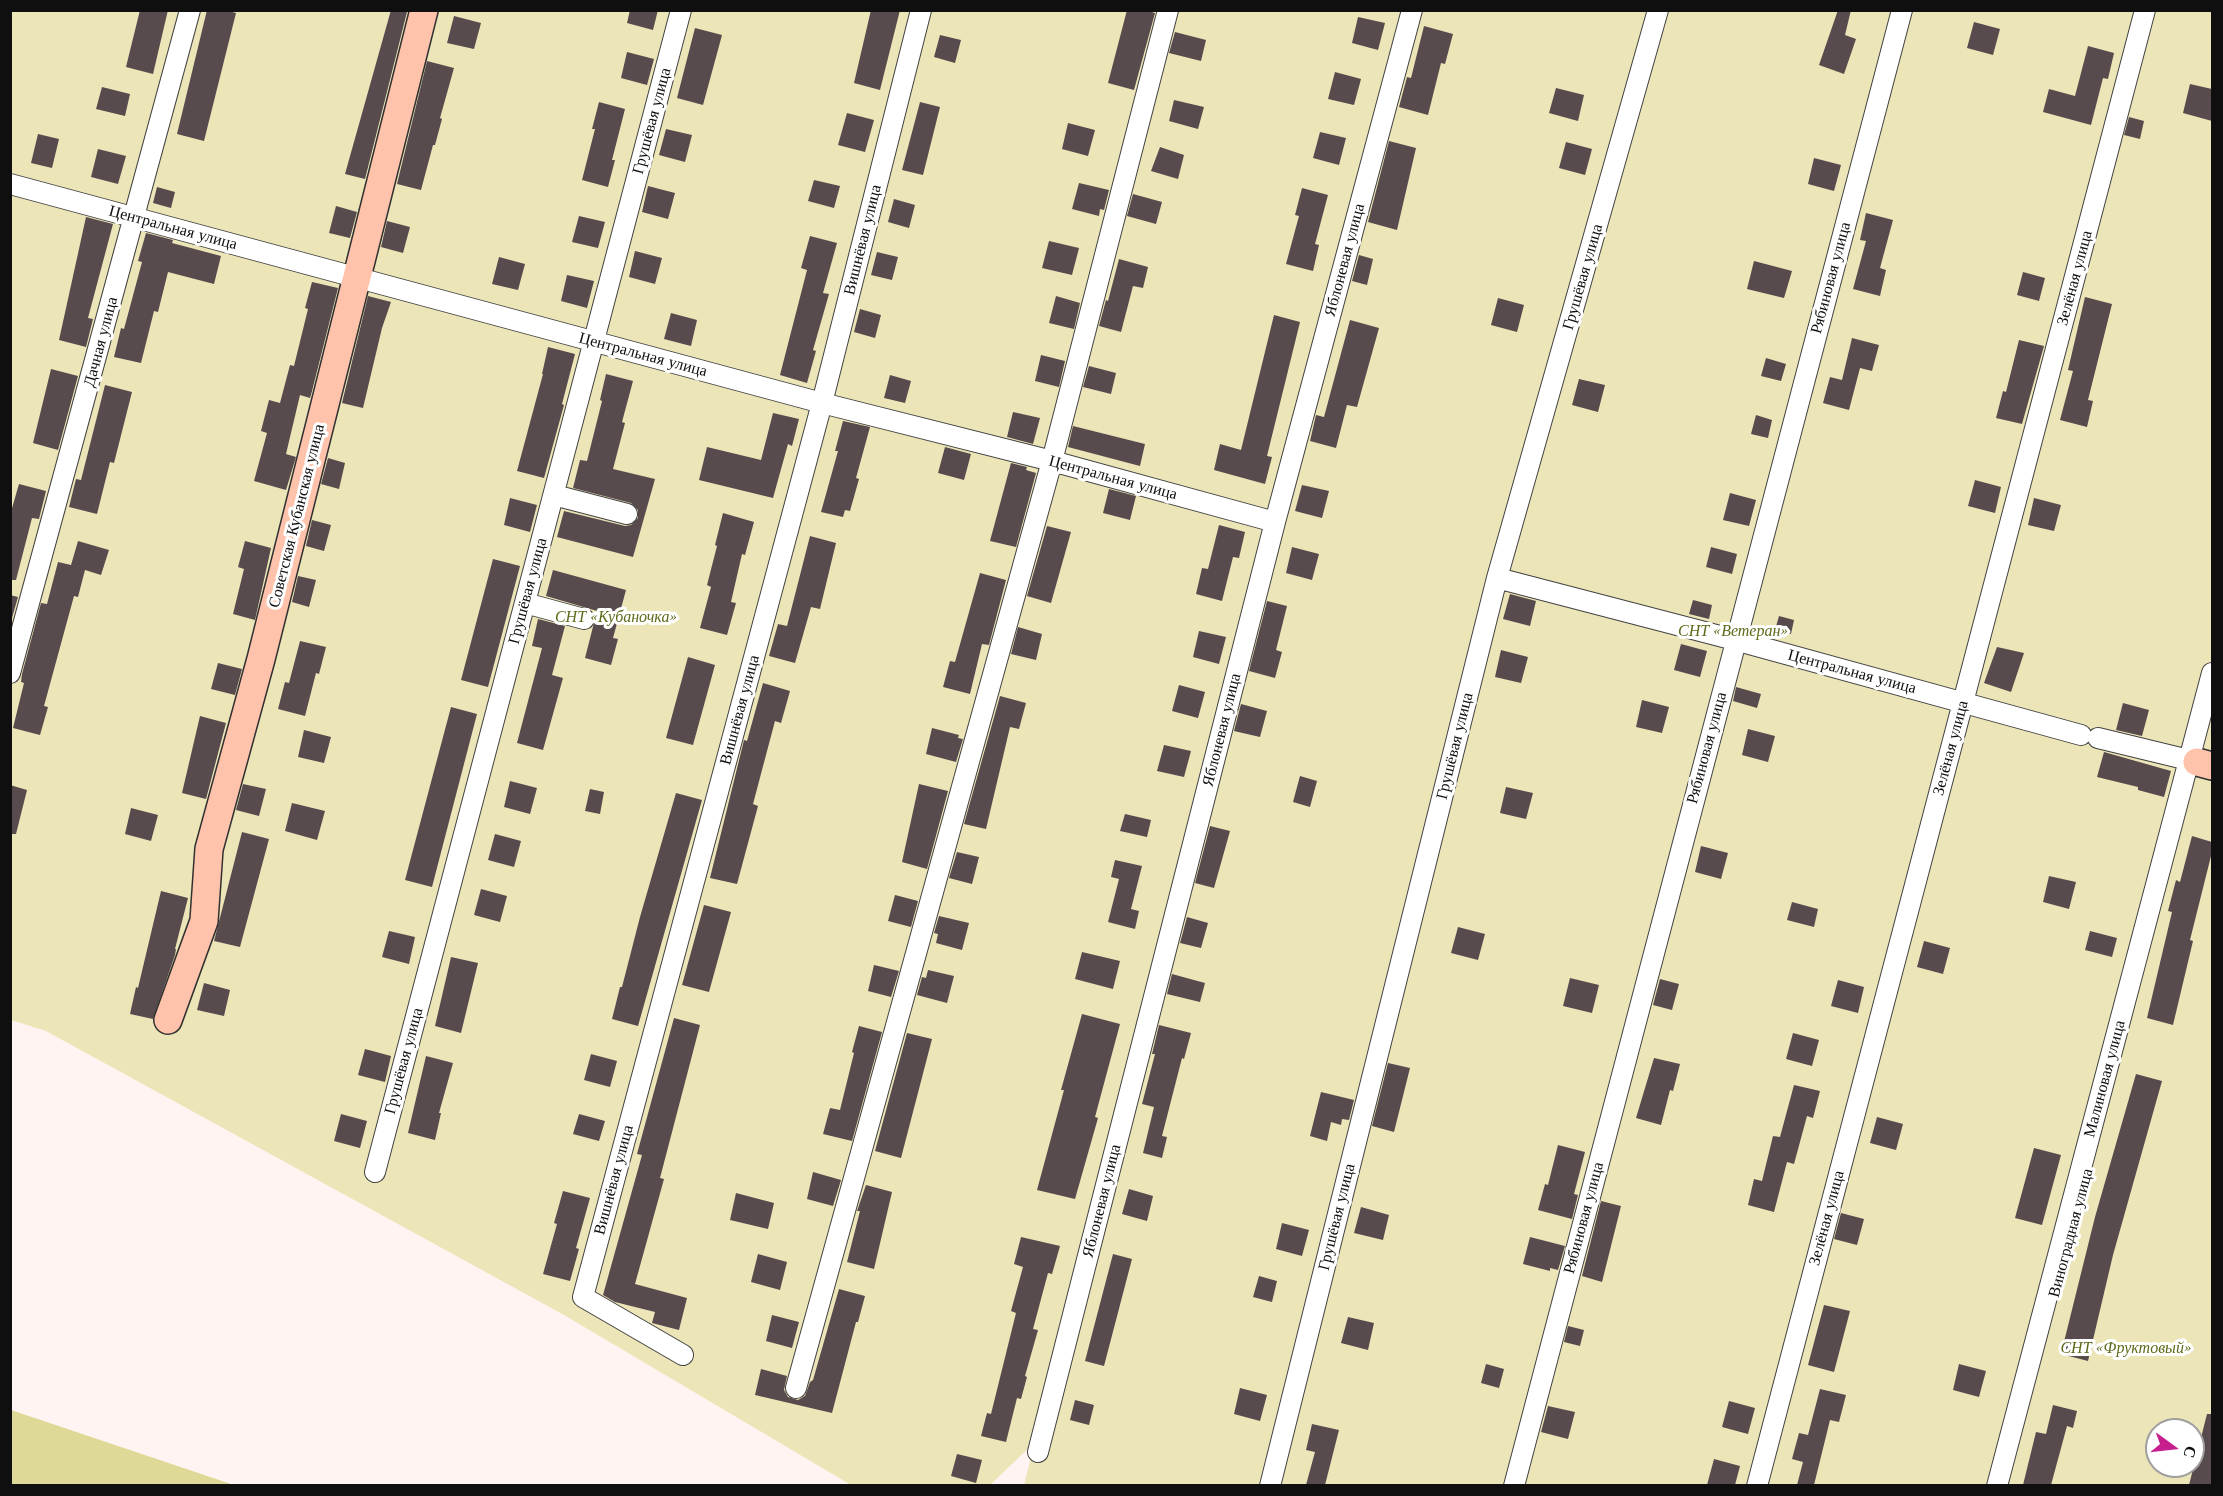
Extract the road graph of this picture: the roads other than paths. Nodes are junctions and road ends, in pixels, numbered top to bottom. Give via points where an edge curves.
1 (190, 10) edge
2 (424, 10) edge
3 (681, 10) edge
4 (921, 10) edge
5 (1168, 10) edge
6 (1412, 10) edge
7 (1658, 10) edge
8 (1902, 10) edge
9 (2145, 10) edge
10 (10, 184) edge
11 (135, 217) junction
12 (356, 277) junction
13 (594, 342) junction
14 (822, 403) junction
15 (1052, 461) junction
16 (554, 495) junction
17 (627, 514) dead end
18 (1275, 522) junction
19 (1497, 578) junction
20 (525, 603) junction
21 (584, 619) dead end
22 (1735, 640) junction
23 (10, 673) edge
24 (2212, 673) edge
25 (2212, 702) edge
26 (1963, 703) junction
27 (2200, 763) edge
28 (168, 1020) dead end
29 (375, 1172) dead end
30 (683, 1355) dead end
31 (796, 1388) dead end
32 (1038, 1452) dead end
33 (1270, 1485) edge
34 (1514, 1485) edge
35 (1757, 1485) edge
36 (1996, 1485) edge
37 (2003, 1485) edge

1 - 11 street, Дачная улица
2 - 12 street, Советская Кубанская улица
3 - 13 street, Грушёвая улица
4 - 14 street, Вишнёвая улица
5 - 15 street
6 - 18 street, Яблоневая улица
7 - 19 street, Грушёвая улица
8 - 22 street, Рябиновая улица
9 - 26 street, Зелёная улица
10 - 11 street, Центральная улица
11 - 12 street, Центральная улица
11 - 23 street, Дачная улица
12 - 13 street, Центральная улица
12 - 28 street, Советская Кубанская улица via 261,659 209,849 204,921
13 - 14 street, Центральная улица
13 - 16 street, Грушёвая улица
14 - 15 street, Центральная улица
14 - 30 street, Вишнёвая улица via 583,1297
15 - 18 street, Центральная улица
15 - 31 street
16 - 17 street
16 - 20 street, Грушёвая улица
18 - 32 street, Яблоневая улица
19 - 22 street, Центральная улица
19 - 33 street, Грушёвая улица
20 - 21 street
20 - 29 street, Грушёвая улица
22 - 26 street, Центральная улица
22 - 34 street, Рябиновая улица
24 - 27 street, Малиновая улица
25 - 27 street, Виноградная улица
26 - 27 street, Центральная улица
26 - 35 street, Зелёная улица
27 - 36 street, Малиновая улица
27 - 37 street, Виноградная улица

